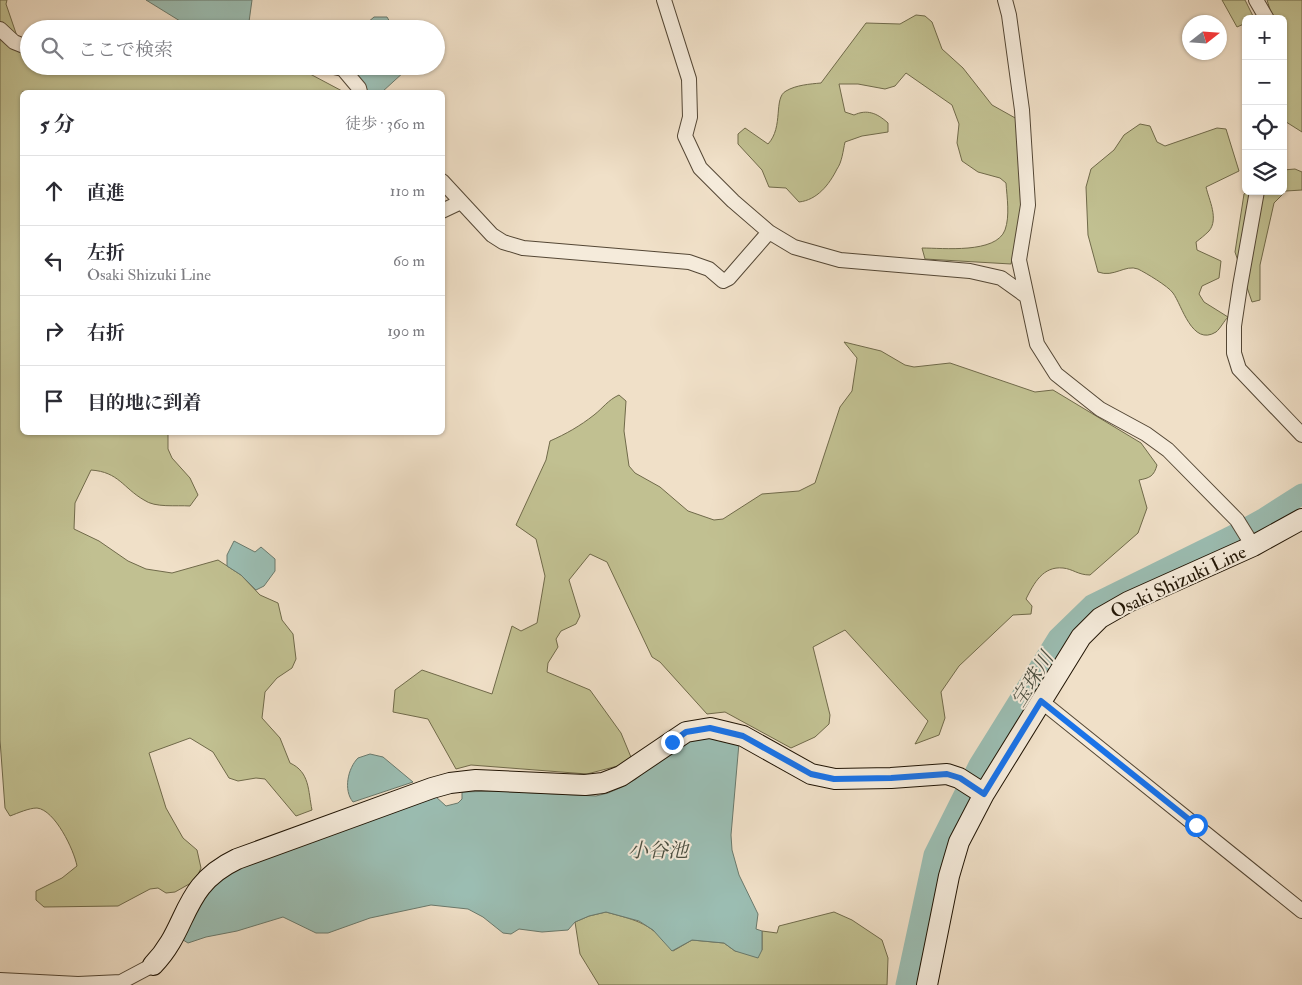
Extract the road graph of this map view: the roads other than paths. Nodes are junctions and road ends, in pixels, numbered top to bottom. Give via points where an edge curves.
1 (664, 0) edge
2 (1004, 0) edge
3 (1256, 0) edge
4 (1265, 15) edge
5 (0, 29) edge
6 (20, 44) edge
7 (348, 75) edge
8 (360, 90) edge
9 (445, 184) edge
10 (1256, 195) edge
11 (461, 202) junction
12 (445, 210) edge
13 (769, 232) junction
14 (1026, 296) junction
15 (1302, 435) edge
16 (1301, 520) edge
17 (1251, 543) junction
18 (1041, 701) junction
19 (980, 792) junction
20 (1302, 911) edge
21 (153, 965) joint
22 (0, 980) edge
23 (927, 985) edge

1 - 13 street via 689,79 690,117 685,136 692,152 700,168 732,202
2 - 14 street via 1009,15 1022,119 1028,205 1019,260
3 - 4 street
5 - 6 street
7 - 8 street
9 - 11 street
10 - 15 street via 1234,326 1234,353 1238,369
11 - 12 street
11 - 13 street via 492,235 503,242 523,248 689,262 709,269 723,281 730,278
13 - 14 street via 794,246 840,260 970,271 1001,278
14 - 17 street via 1037,344 1056,374 1100,409 1168,450 1237,520
16 - 17 street, Osaki Shizuki Line
17 - 18 street, Osaki Shizuki Line via 1100,618 1081,637
18 - 19 street, Osaki Shizuki Line
18 - 20 street
19 - 21 street via 960,778 947,774 834,779 811,774 743,736 710,728 686,732 621,776 603,783 476,780 450,783 250,854 218,869 204,882 194,894 169,946
19 - 23 street, Osaki Shizuki Line via 949,876
21 - 22 street via 121,982 78,984

